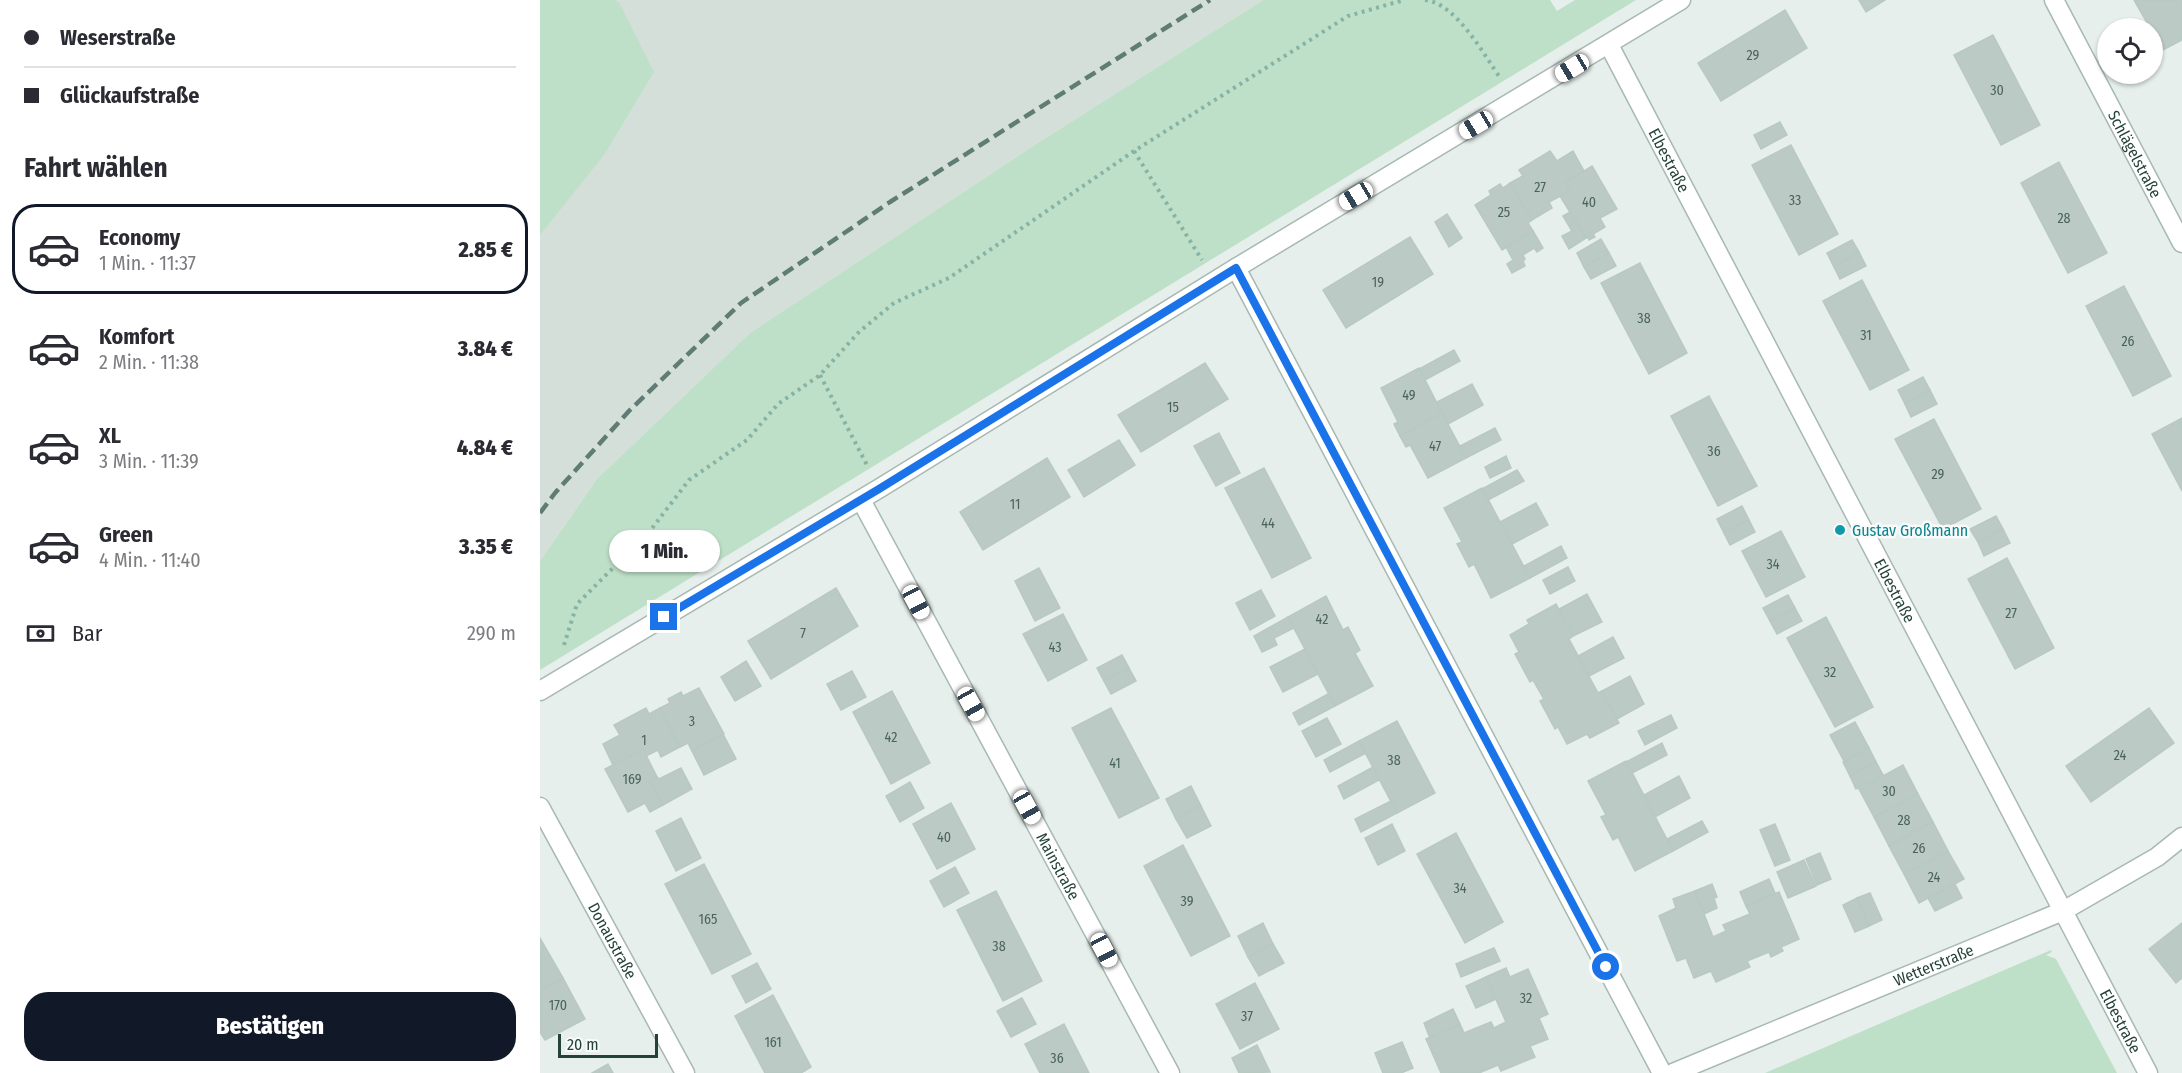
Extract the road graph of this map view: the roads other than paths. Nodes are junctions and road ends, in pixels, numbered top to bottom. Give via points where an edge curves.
1 (1681, 0) edge
2 (2054, 0) edge
3 (1609, 45) junction
4 (2175, 212) edge
5 (2182, 243) edge
6 (1236, 268) junction
7 (861, 500) junction
8 (540, 691) edge
9 (540, 807) edge
10 (2182, 837) edge
11 (2062, 911) junction
12 (685, 1073) edge
13 (1170, 1073) edge
14 (1662, 1073) edge
15 (1673, 1073) edge
16 (2148, 1073) edge

1 - 3 street
2 - 4 street, Schlägelstraße
3 - 6 street
3 - 11 street, Elbestraße
4 - 5 street, Schlägelstraße
6 - 7 street
6 - 14 street
7 - 8 street
7 - 13 street, Mainstraße
9 - 12 street, Donaustraße
10 - 11 street, Wetterstraße via 2157,857
11 - 15 street, Wetterstraße
11 - 16 street, Elbestraße

